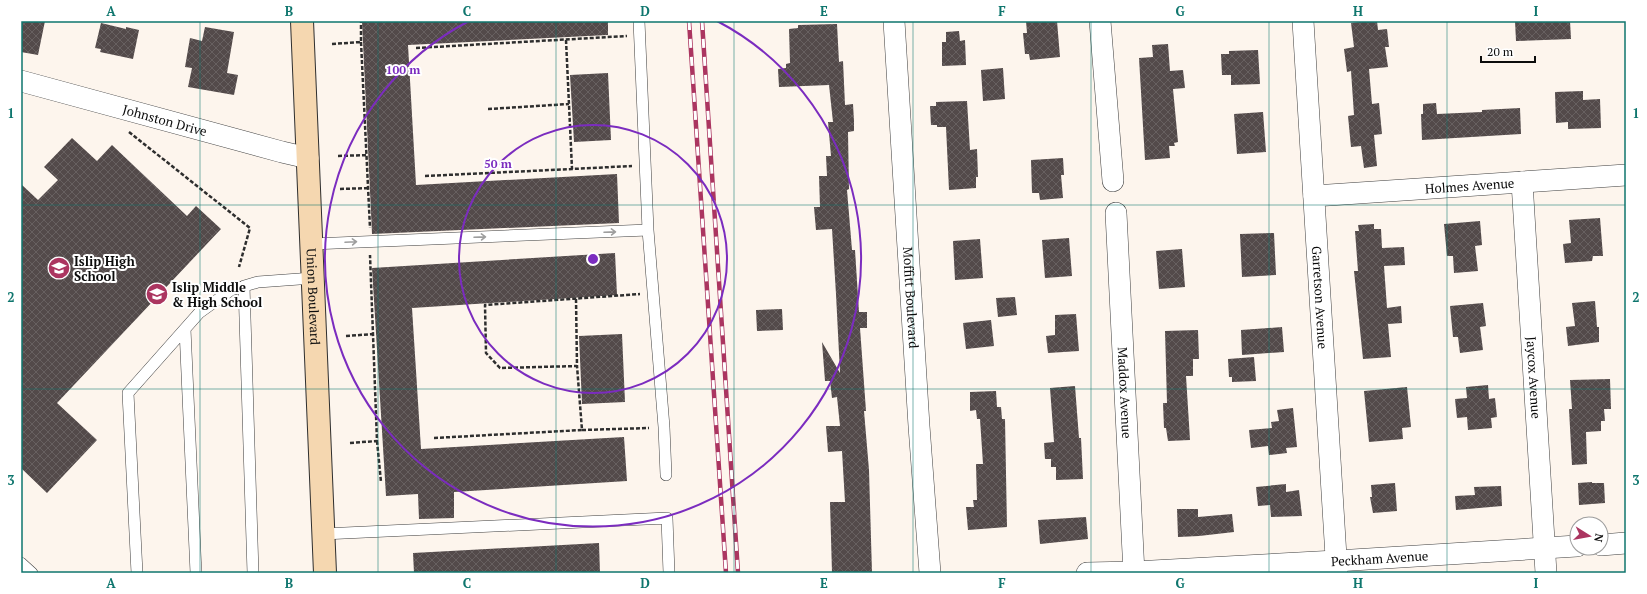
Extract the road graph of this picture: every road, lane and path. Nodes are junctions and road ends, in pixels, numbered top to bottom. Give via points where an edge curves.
1 (302, 21) edge
2 (361, 21) edge
3 (639, 21) edge
4 (894, 21) edge
5 (1100, 21) edge
6 (1303, 21) edge
7 (639, 35) junction
8 (566, 40) junction
9 (361, 42) junction
10 (332, 44) dead end
11 (416, 48) dead end
12 (21, 81) edge
13 (569, 104) junction
14 (488, 109) dead end
15 (127, 130) dead end
16 (367, 155) junction
17 (338, 156) dead end
18 (308, 158) junction
19 (646, 165) junction
20 (572, 169) junction
21 (1626, 175) edge
22 (424, 176) dead end
23 (1113, 181) dead end
24 (1522, 182) junction
25 (368, 188) junction
26 (340, 189) dead end
27 (1314, 196) junction
28 (1116, 213) dead end
29 (648, 230) junction
30 (370, 241) junction
31 (312, 244) junction
32 (239, 267) dead end
33 (313, 278) junction
34 (244, 286) junction
35 (652, 292) junction
36 (576, 299) junction
37 (185, 329) junction
38 (374, 334) junction
39 (346, 336) dead end
40 (578, 366) junction
41 (664, 427) junction
42 (582, 430) junction
43 (434, 438) dead end
44 (377, 441) junction
45 (350, 443) dead end
46 (666, 475) dead end
47 (381, 482) dead end
48 (323, 534) junction
49 (1626, 543) edge
50 (1609, 544) edge
51 (1569, 546) edge
52 (1544, 548) junction
53 (21, 563) edge
54 (1337, 567) edge
55 (32, 573) edge
56 (137, 573) edge
57 (196, 573) edge
58 (253, 573) edge
59 (325, 573) edge
60 (669, 573) edge
61 (930, 573) edge
62 (1087, 573) edge
63 (1134, 573) edge
64 (1546, 573) edge

1 - 18 main road, Union Boulevard
2 - 9 path
3 - 7 lane
4 - 61 street, Moffitt Boulevard
5 - 23 street
6 - 27 street, Garretson Avenue
7 - 8 path
7 - 19 lane
8 - 11 path
8 - 13 path
9 - 10 path
9 - 16 path
12 - 18 street, Johnston Drive
13 - 14 path
13 - 20 path
15 - 32 path via 250,228
16 - 17 path
16 - 25 path
18 - 31 main road, Union Boulevard
19 - 20 path
19 - 29 lane
20 - 22 path
21 - 24 street, Holmes Avenue
24 - 27 street, Holmes Avenue
24 - 52 street, Jaycox Avenue
25 - 26 path
25 - 30 path
27 - 54 street, Garretson Avenue
28 - 63 street, Maddox Avenue
30 -> 29 lane
29 - 35 lane
31 -> 30 lane
30 - 38 path
31 - 33 main road, Union Boulevard
33 - 34 lane via 258,282
33 - 48 main road, Union Boulevard
34 - 37 lane via 231,290 199,313
34 - 58 lane
35 - 36 path
35 - 41 lane
36 - 40 path
36 - 40 path via 485,305 486,353 500,368
37 - 56 lane via 128,393
37 - 57 lane
38 - 39 path
38 - 44 path
40 - 42 path
41 - 42 path
41 - 46 lane
42 - 43 path
44 - 45 path
44 - 47 path
48 - 59 main road, Union Boulevard
48 - 60 lane via 667,518
49 - 50 street
51 - 52 street, Peckham Avenue
52 - 54 street, Peckham Avenue
52 - 64 street, Jaycox Avenue
53 - 55 lane
54 - 63 street, Peckham Avenue
62 - 63 street, Peckham Avenue

